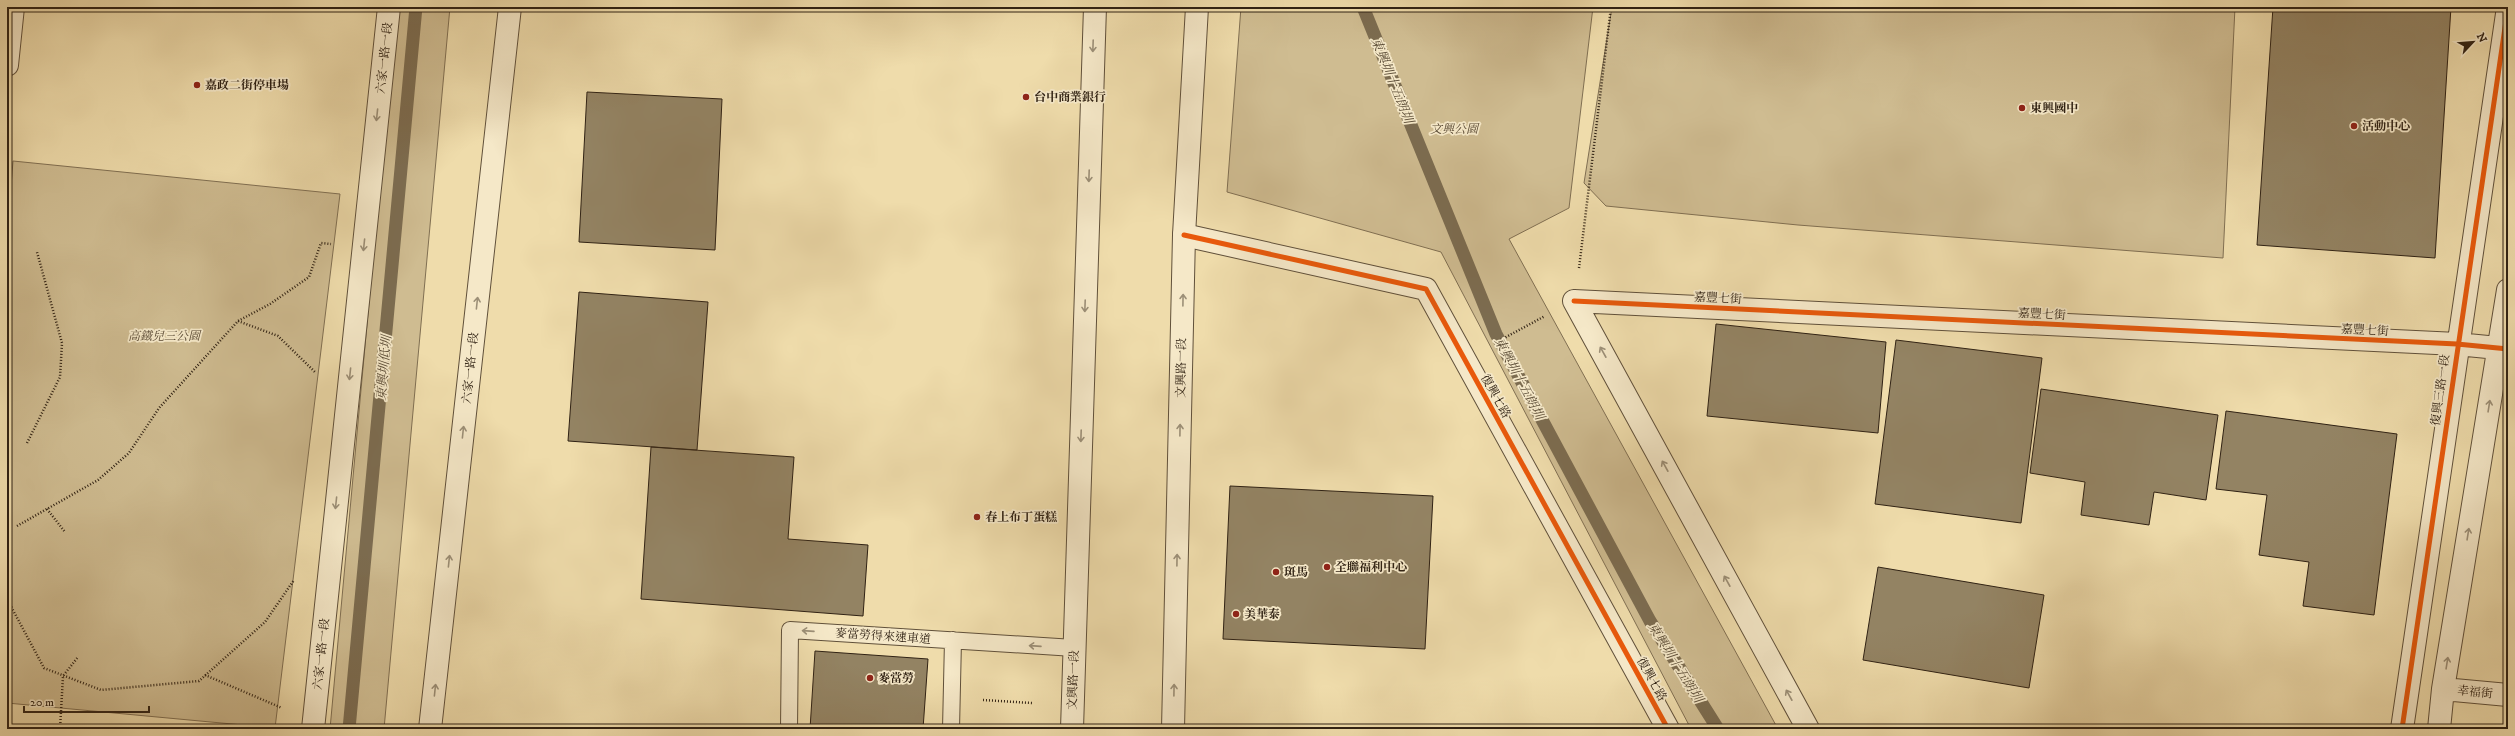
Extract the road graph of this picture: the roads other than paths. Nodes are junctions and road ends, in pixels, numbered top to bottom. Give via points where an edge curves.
1 (12, 7) edge
2 (389, 7) edge
3 (510, 7) edge
4 (1094, 7) edge
5 (1197, 7) edge
6 (2508, 7) edge
7 (7, 65) edge
8 (1184, 235) junction
9 (2508, 290) edge
10 (2457, 344) junction
11 (2503, 348) edge
12 (953, 640) junction
13 (1074, 648) junction
14 (2443, 689) junction
15 (2508, 695) edge
16 (313, 729) edge
17 (430, 729) edge
18 (789, 729) edge
19 (951, 729) edge
20 (1072, 729) edge
21 (1173, 729) edge
22 (1668, 729) edge
23 (1808, 729) edge
24 (2402, 729) edge
25 (2439, 729) edge

1 - 7 street
2 -> 16 street, 六家一路一段
17 -> 3 street, 六家一路一段
4 -> 13 street, 文興路一段
5 - 8 street, 文興路一段
6 - 10 street, 復興三路一段
21 -> 8 street, 文興路一段
8 - 22 street, 復興七路 via 1426,289
9 - 11 street
10 - 11 street, 嘉豐七街
23 -> 10 street, 嘉豐七街 via 1574,301
10 - 24 street, 復興三路一段
14 -> 11 street
13 -> 12 lane, 麥當勞得來速車道
12 -> 18 lane, 麥當勞得來速車道 via 790,630
12 - 19 lane
13 - 20 street, 文興路一段
14 - 15 street, 幸福街
14 - 25 street

